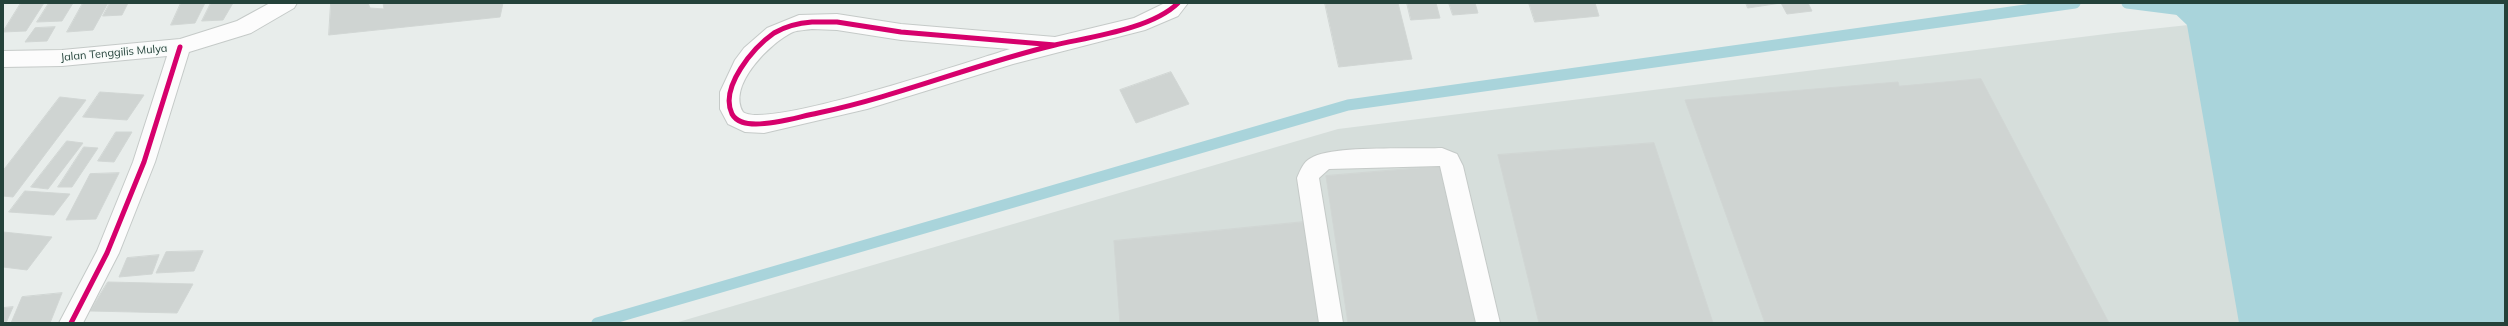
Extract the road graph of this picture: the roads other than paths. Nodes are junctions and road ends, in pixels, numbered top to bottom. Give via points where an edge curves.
1 (287, 3) edge
2 (1178, 3) edge
3 (1055, 45) junction
4 (180, 47) junction
5 (3, 59) edge
6 (71, 323) edge
7 (1331, 323) edge
8 (1488, 323) edge

1 - 4 street, Jalan Tenggilis Mulya via 244,27
2 - 3 street via 1173,11 1150,21
3 - 3 street via 839,109 775,122 749,124 736,120 731,114 730,88 739,70 757,47 783,27 798,23 846,24 931,35
4 - 5 street, Jalan Tenggilis Mulya via 62,58
4 - 6 street via 144,162 107,253
7 - 8 street via 1308,178 1310,171 1320,162 1329,160 1442,157 1449,160 1452,166

